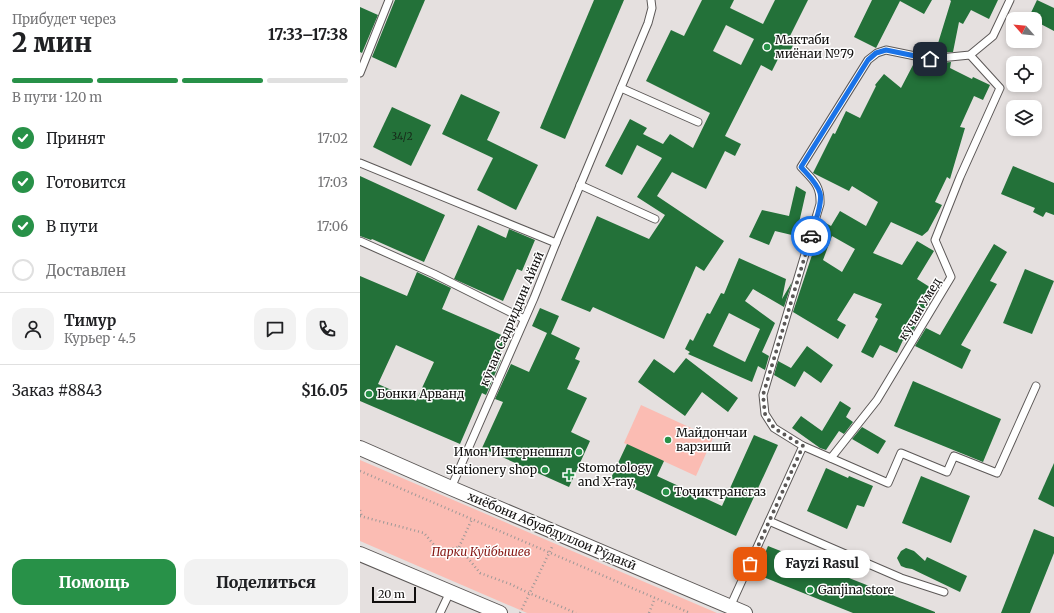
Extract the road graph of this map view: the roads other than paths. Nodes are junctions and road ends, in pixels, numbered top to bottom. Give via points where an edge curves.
1 (389, 0) edge
2 (651, 0) edge
3 (1010, 0) edge
4 (970, 55) junction
5 (360, 73) edge
6 (621, 88) junction
7 (698, 122) dead end
8 (360, 163) edge
9 (580, 185) junction
10 (655, 219) dead end
11 (360, 241) edge
12 (556, 243) junction
13 (524, 319) junction
14 (1036, 386) dead end
15 (803, 446) junction
16 (360, 448) edge
17 (831, 458) junction
18 (451, 488) junction
19 (769, 521) junction
20 (360, 554) edge
21 (450, 592) junction
22 (944, 592) dead end
23 (730, 607) junction
24 (440, 613) edge
25 (500, 613) edge
26 (745, 613) edge

1 - 5 lane
2 - 6 lane via 652,8 648,23
3 - 4 lane via 993,36
4 - 15 lane via 930,59 886,50 876,53 868,60 801,167 816,185 820,193 820,204 763,395 765,414 774,428
4 - 17 lane, кӯчаи Умед via 1000,88 935,240 951,278 877,400
6 - 7 lane
6 - 9 lane
8 - 12 lane, кӯчаи Садриддин Айнӣ
9 - 10 lane
9 - 12 lane
11 - 13 lane
12 - 13 lane, кӯчаи Садриддин Айнӣ
13 - 18 lane, кӯчаи Садриддин Айнӣ
14 - 17 lane via 997,473 954,456 947,472 901,453 888,483
15 - 17 lane
15 - 19 lane
16 - 18 street, хиёбони Абуабдуллои Рӯдакӣ
18 - 23 street, хиёбони Абуабдуллои Рӯдакӣ
19 - 22 lane via 901,578
19 - 23 lane
20 - 21 street
21 - 24 lane
21 - 25 street
23 - 26 street, хиёбони Абуабдуллои Рӯдакӣ

